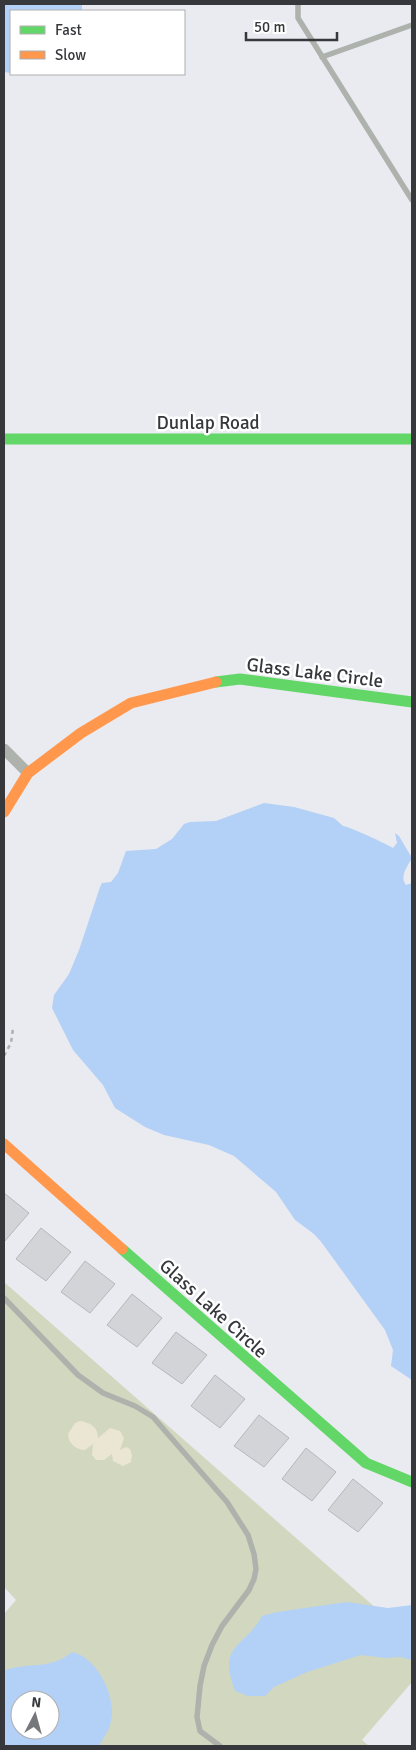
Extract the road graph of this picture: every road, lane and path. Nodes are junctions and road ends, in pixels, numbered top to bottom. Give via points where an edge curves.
1 (298, 4) edge
2 (412, 25) edge
3 (322, 57) junction
4 (412, 200) edge
5 (4, 439) edge
6 (412, 439) edge
7 (412, 702) edge
8 (4, 749) edge
9 (28, 773) junction
10 (4, 812) edge
11 (12, 1028) dead end
12 (4, 1056) edge
13 (4, 1144) edge
14 (4, 1298) edge
15 (412, 1482) edge
16 (220, 1746) edge

1 - 3 lane via 298,18
2 - 3 lane
3 - 4 lane
5 - 6 street, Dunlap Road
7 - 9 street, Glass Lake Circle via 240,679 203,684 131,703 81,733
8 - 9 street
9 - 10 street, Glass Lake Circle
11 - 12 path via 11,1043
13 - 15 street, Glass Lake Circle via 338,1440 366,1463
14 - 16 lane via 78,1375 103,1393 153,1416 227,1502 248,1535 254,1554 254,1579 212,1645 200,1686 197,1717 200,1731

